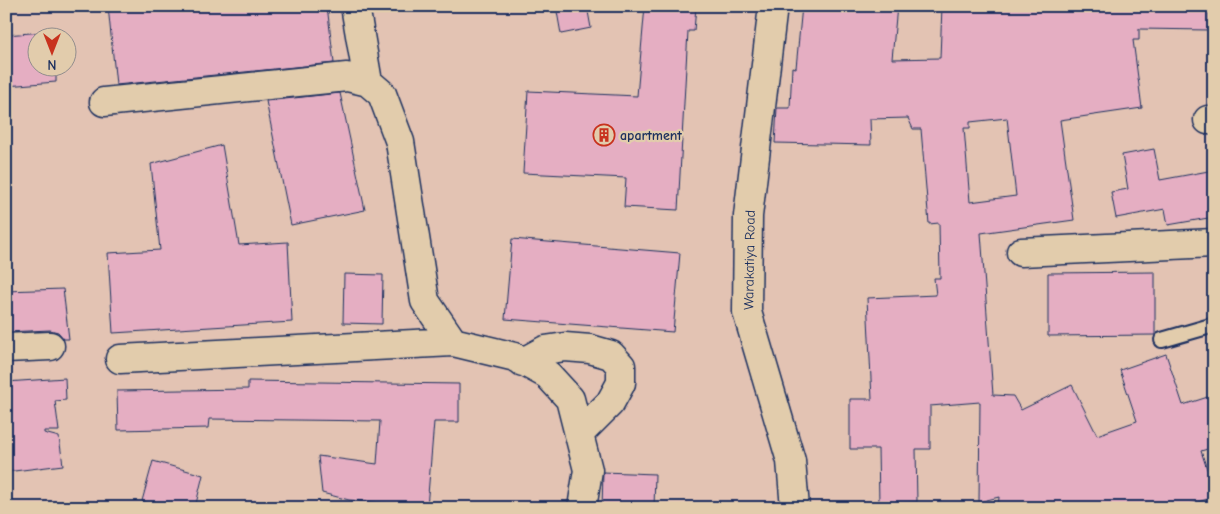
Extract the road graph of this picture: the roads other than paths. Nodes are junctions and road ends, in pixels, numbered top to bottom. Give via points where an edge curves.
1 (355, 6) edge
2 (773, 6) edge
3 (368, 82) junction
4 (104, 102) dead end
5 (1214, 243) edge
6 (1021, 252) dead end
7 (1214, 325) edge
8 (1162, 340) dead end
9 (452, 342) junction
10 (50, 346) dead end
11 (6, 348) edge
12 (120, 359) dead end
13 (523, 362) junction
14 (579, 434) junction
15 (582, 508) edge
16 (795, 508) edge

1 - 3 street
2 - 16 street, Warakatiya Road via 748,216 747,312 791,460
3 - 4 street via 347,77
3 - 9 street via 382,94 400,142 425,301
5 - 6 street
7 - 8 lane
9 - 12 street
9 - 13 street via 515,357
10 - 11 street
13 - 14 street via 548,375 570,399
13 - 14 street via 545,350 565,347 611,355 621,366 621,383 610,403
14 - 15 street via 588,470

